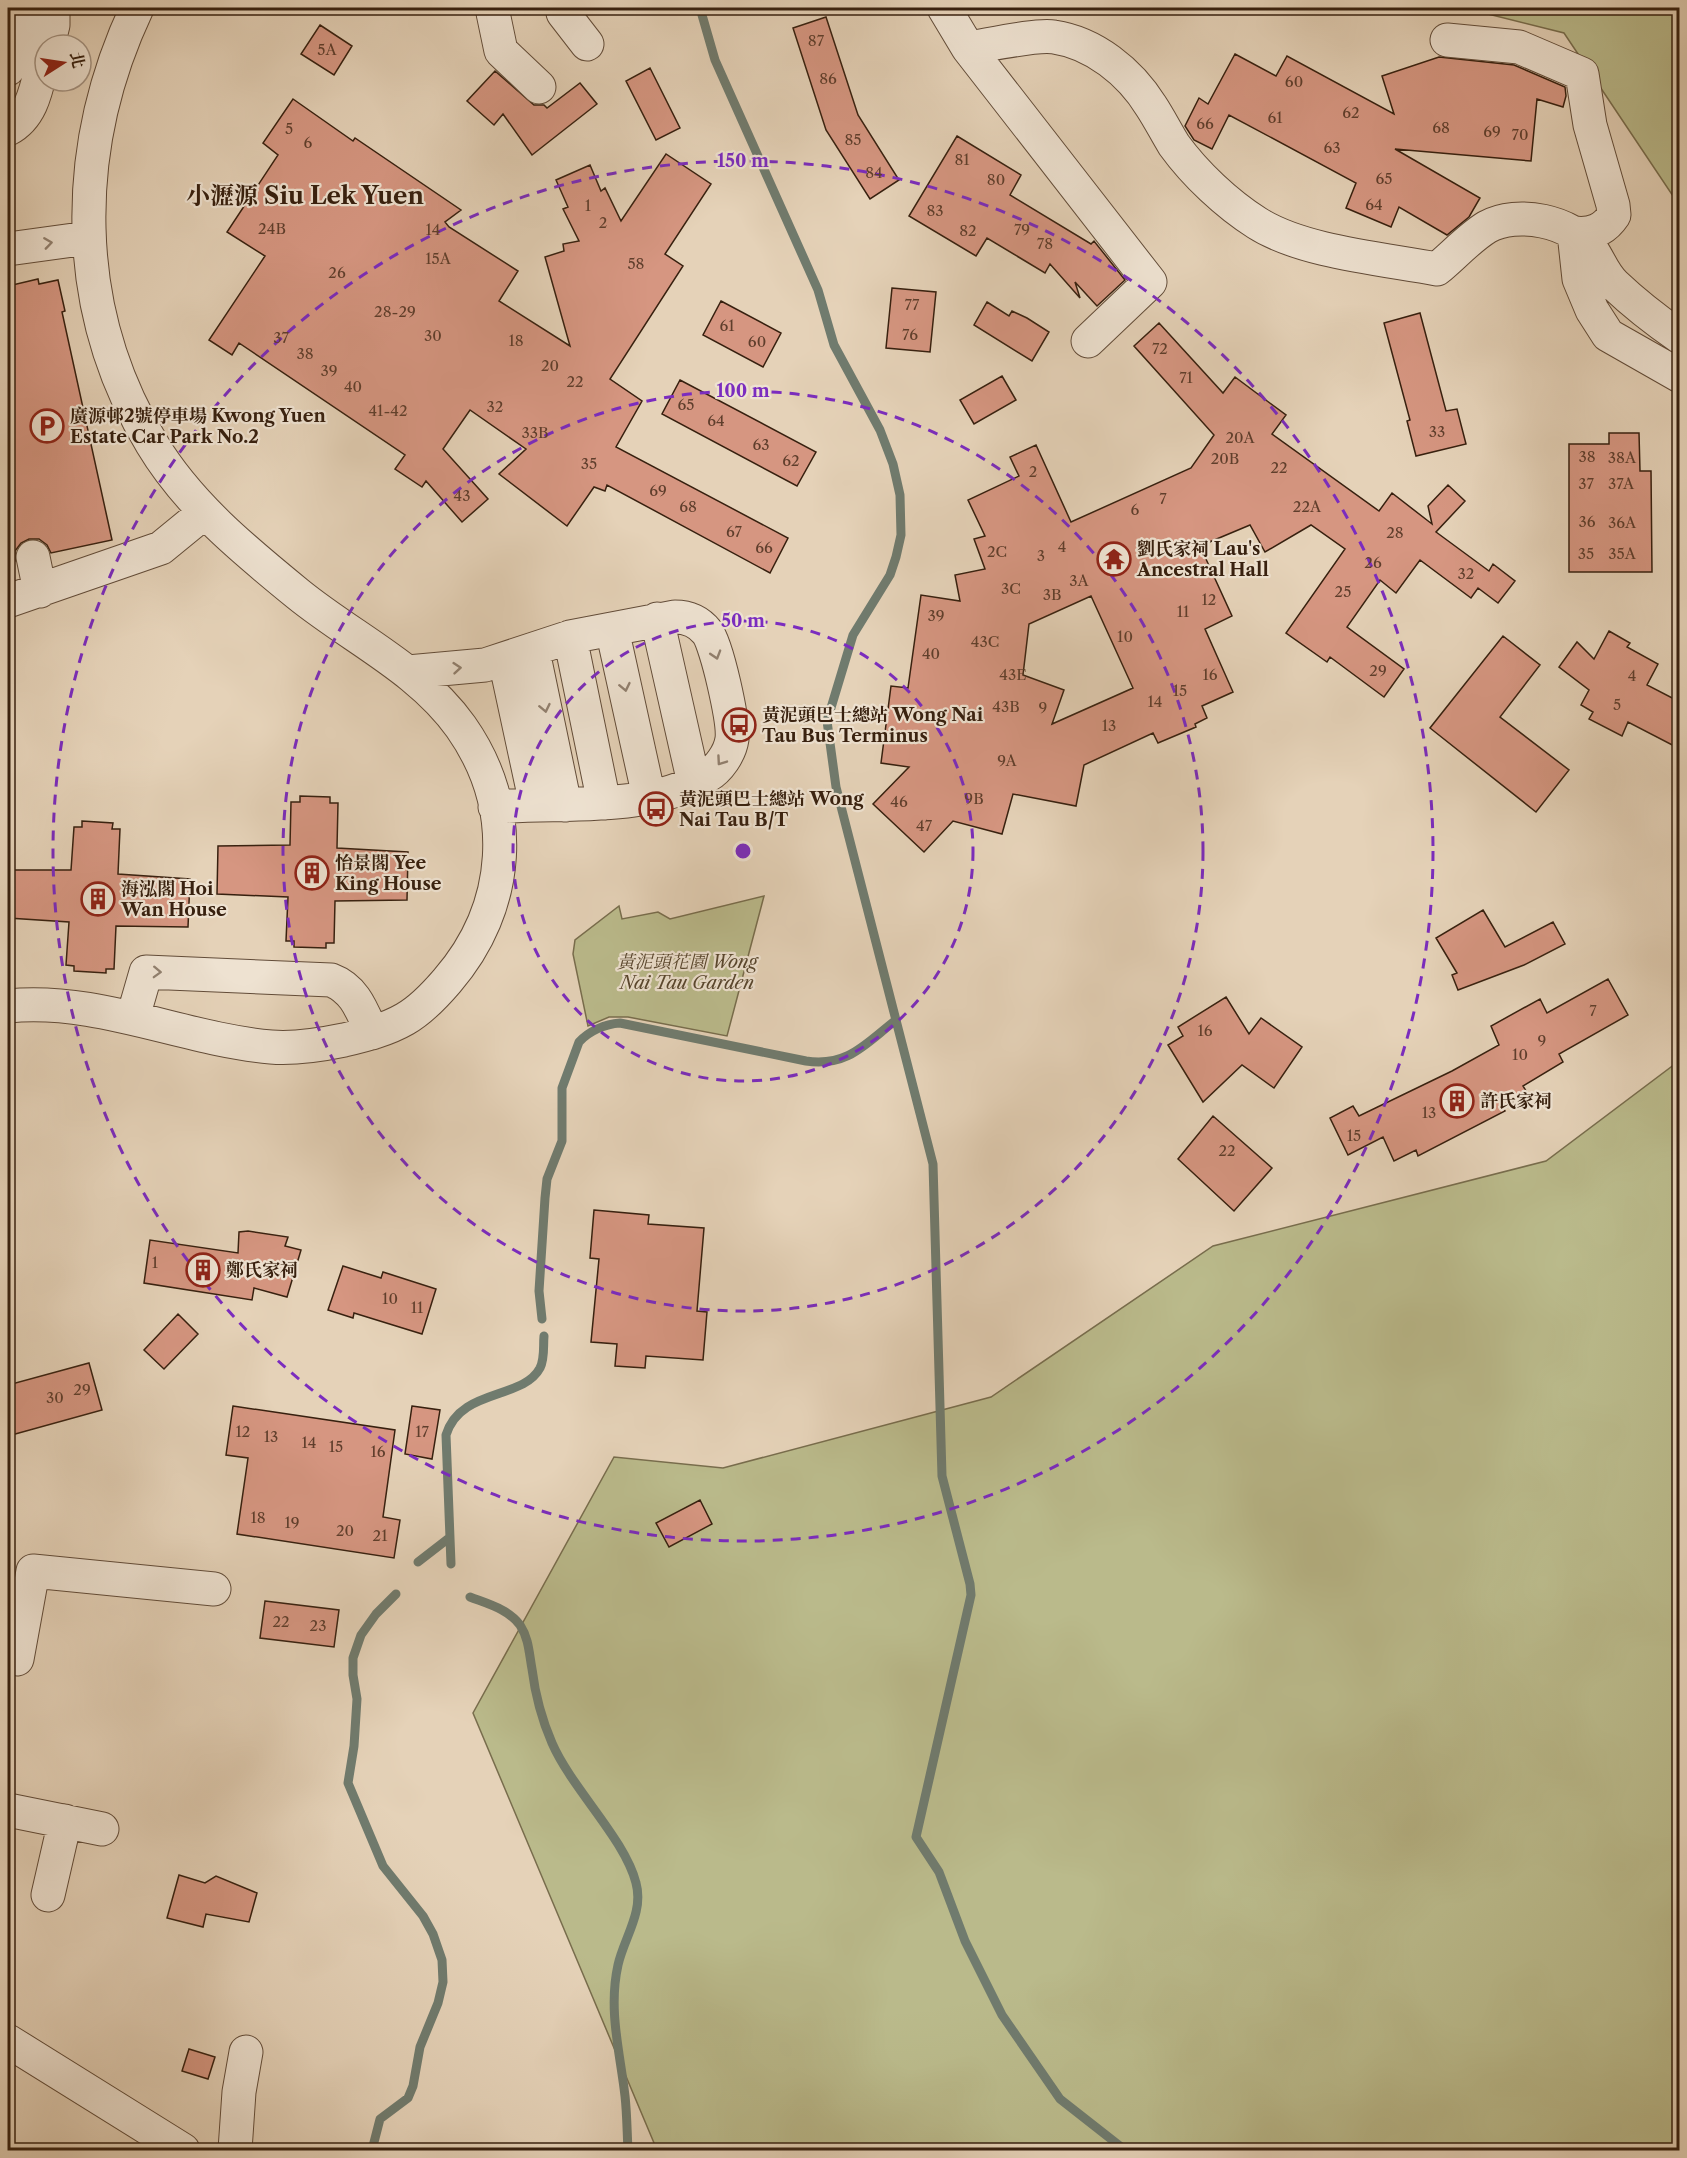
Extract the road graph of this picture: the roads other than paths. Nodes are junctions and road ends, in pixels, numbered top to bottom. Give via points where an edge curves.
1 (25, 8) edge
2 (53, 8) edge
3 (137, 8) edge
4 (492, 8) edge
5 (944, 8) edge
6 (562, 9) edge
7 (51, 33) edge
8 (1447, 40) dead end
9 (587, 44) dead end
10 (968, 48) junction
11 (8, 69) edge
12 (538, 87) dead end
13 (34, 93) edge
14 (8, 129) edge
15 (1574, 233) junction
16 (88, 238) junction
17 (8, 249) edge
18 (1680, 337) edge
19 (1088, 341) dead end
20 (1680, 376) edge
21 (205, 512) junction
22 (33, 557) dead end
23 (40, 591) junction
24 (8, 601) edge
25 (657, 620) junction
26 (612, 629) junction
27 (570, 637) junction
28 (519, 655) junction
29 (408, 672) junction
30 (694, 783) junction
31 (649, 797) junction
32 (604, 803) junction
33 (551, 804) junction
34 (495, 807) junction
35 (8, 1006) edge
36 (133, 1017) junction
37 (372, 1033) junction
38 (20, 1570) edge
39 (214, 1589) dead end
40 (8, 1657) edge
41 (8, 1810) edge
42 (65, 1821) junction
43 (102, 1828) dead end
44 (48, 1895) dead end
45 (8, 2041) edge
46 (246, 2052) dead end
47 (183, 2151) edge
48 (235, 2151) edge

1 - 11 street
2 - 7 street
3 - 16 street via 108,83 94,144
4 - 12 street via 501,51
5 - 10 street
6 - 9 street
8 - 15 street via 1519,47 1582,74 1590,125 1614,215 1600,230
10 - 15 street via 1052,36 1103,55 1122,70 1150,103 1175,146 1204,178 1234,206 1277,235 1437,269 1488,227 1513,220 1561,226
10 - 19 street via 1150,282
13 - 14 street via 21,121
15 - 18 street via 1592,249 1613,283
15 - 20 street via 1579,279 1608,335
17 -> 16 street
16 - 21 street via 102,321 130,403 152,444
21 - 23 street via 161,548
21 - 29 street via 317,609
22 - 23 street
23 - 24 street
25 - 26 street
25 - 30 street
25 -> 30 street via 683,617 699,624 711,639 721,672 732,739 718,767
26 - 27 street
26 -> 31 street
27 - 28 street
27 - 32 street
29 -> 28 street via 485,665
28 -> 33 street
29 - 34 street via 461,726 483,764
30 - 31 street
31 - 32 street
32 - 33 street
33 - 34 street
34 - 37 street via 499,879 479,935 457,970 429,1000 407,1018
35 - 36 street via 62,1006
36 - 37 street via 230,1041 273,1047 312,1046
36 -> 37 street via 146,972 331,980 352,994
38 - 39 street
38 - 40 street via 17,1659
41 - 42 street
42 - 43 street
42 - 44 street
45 - 47 street
46 - 48 street

